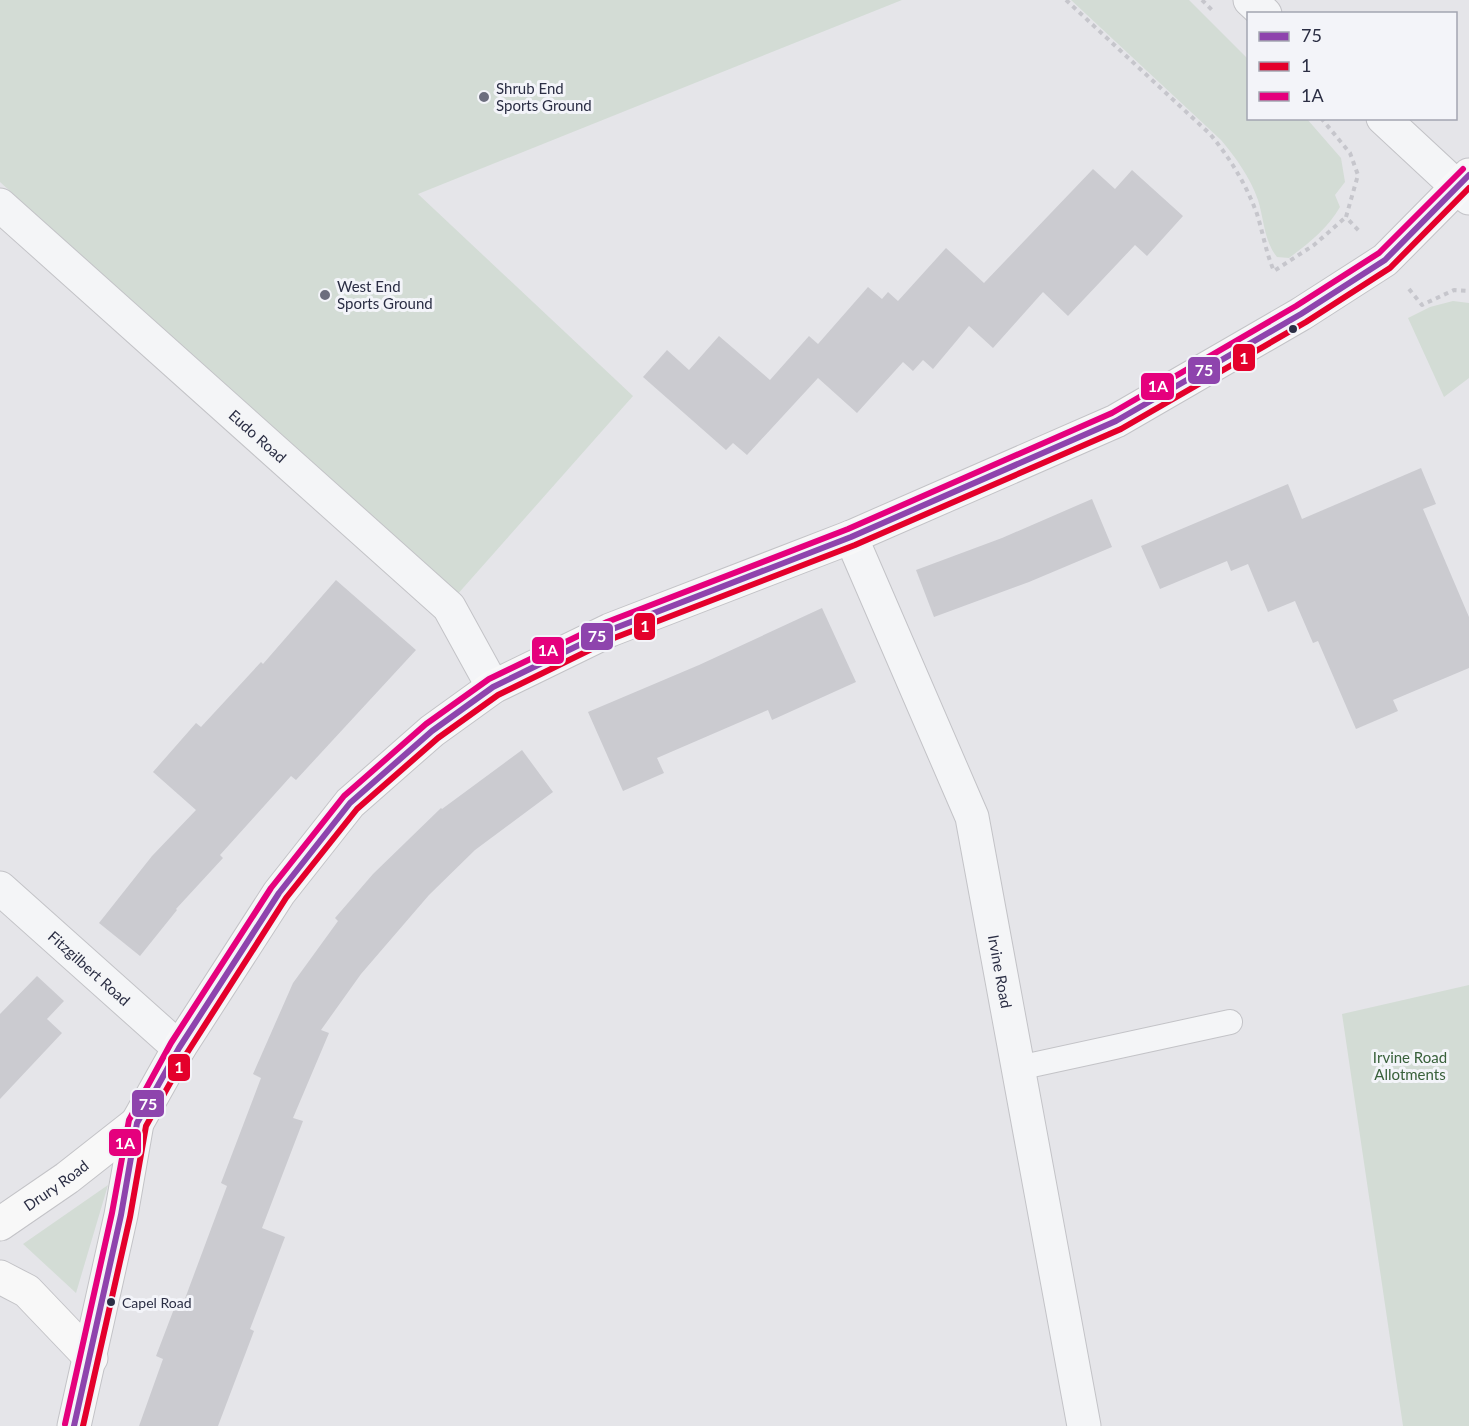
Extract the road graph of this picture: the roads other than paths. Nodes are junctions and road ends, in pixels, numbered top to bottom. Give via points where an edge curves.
1 (1250, 0) edge
2 (1263, 12) edge
3 (1385, 120) edge
4 (1465, 186) edge
5 (0, 205) edge
6 (851, 537) junction
7 (493, 687) junction
8 (0, 888) edge
9 (1230, 1022) dead end
10 (179, 1048) junction
11 (1018, 1068) junction
12 (137, 1123) junction
13 (0, 1224) edge
14 (0, 1277) edge
15 (91, 1358) junction
16 (75, 1426) edge
17 (1084, 1426) edge

1 - 2 street
3 - 4 street
4 - 6 main road via 1385,260 1301,314 1116,421
5 - 7 street, Eudo Road via 449,607
6 - 7 main road via 610,630
6 - 11 street, Irvine Road via 972,817
7 - 10 main road via 432,731 350,803 279,893
8 - 10 street, Fitzgilbert Road
9 - 11 lane
10 - 12 main road
11 - 17 street, Irvine Road
12 - 13 main road, Drury Road
12 - 15 main road
14 - 15 main road via 27,1291
15 - 16 main road

